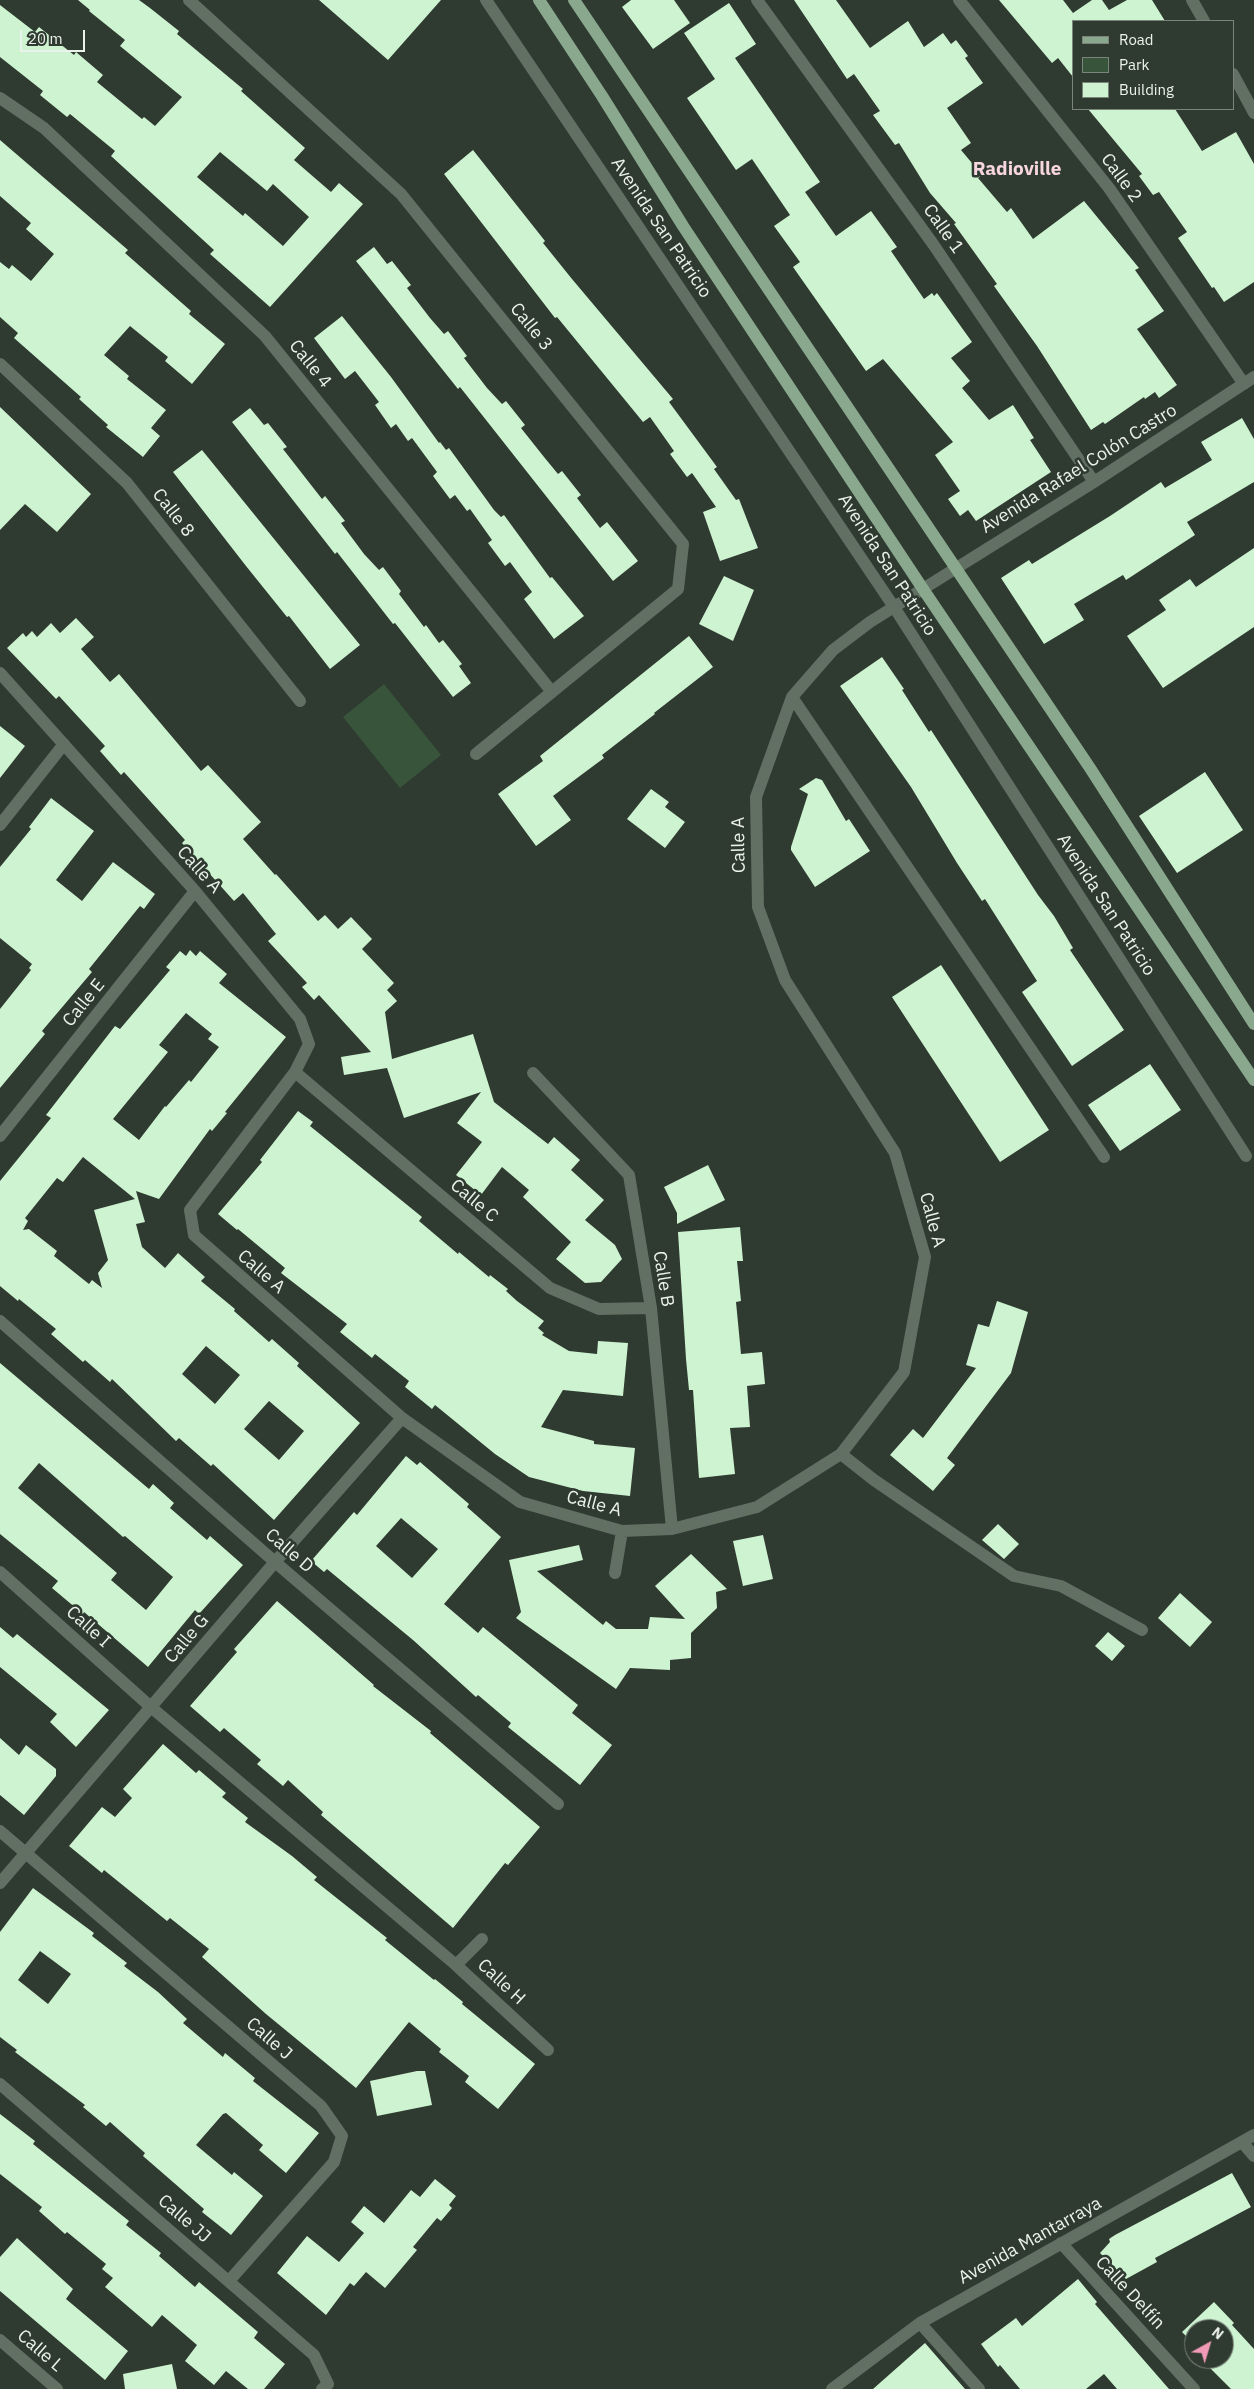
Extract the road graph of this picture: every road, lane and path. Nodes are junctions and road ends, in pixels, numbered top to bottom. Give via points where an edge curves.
1 (188, 0) edge
2 (486, 0) edge
3 (539, 0) edge
4 (574, 0) edge
5 (757, 0) edge
6 (960, 0) edge
7 (1192, 0) edge
8 (1203, 20) edge
9 (1234, 76) edge
10 (0, 98) edge
11 (1254, 113) edge
12 (0, 364) edge
13 (1249, 381) edge
14 (1094, 482) junction
15 (956, 567) junction
16 (922, 589) junction
17 (894, 607) junction
18 (0, 673) edge
19 (552, 692) junction
20 (792, 697) junction
21 (300, 701) dead end
22 (64, 744) junction
23 (476, 754) dead end
24 (0, 825) edge
25 (195, 891) junction
26 (1254, 1024) edge
27 (294, 1072) junction
28 (533, 1074) dead end
29 (1254, 1080) edge
30 (0, 1136) edge
31 (1246, 1156) dead end
32 (1104, 1157) dead end
33 (651, 1308) junction
34 (0, 1321) edge
35 (402, 1418) junction
36 (840, 1454) junction
37 (672, 1529) junction
38 (622, 1531) junction
39 (275, 1562) junction
40 (0, 1572) edge
41 (615, 1573) dead end
42 (1142, 1630) dead end
43 (152, 1708) junction
44 (558, 1804) dead end
45 (0, 1831) edge
46 (26, 1853) junction
47 (0, 1883) edge
48 (482, 1939) dead end
49 (456, 1965) junction
50 (548, 2050) dead end
51 (0, 2084) edge
52 (1254, 2135) edge
53 (1242, 2142) junction
54 (1254, 2156) edge
55 (1060, 2243) junction
56 (229, 2281) junction
57 (920, 2324) junction
58 (0, 2340) edge
59 (57, 2389) edge
60 (322, 2389) edge
61 (832, 2389) edge
62 (979, 2389) edge
63 (1194, 2389) edge

1 - 19 street, Calle 3 via 401,194 683,544 678,589
2 - 17 street, Avenida San Patricio
3 - 16 main road
4 - 15 main road
5 - 14 street, Calle 1 via 933,244
6 - 13 street, Calle 2 via 1108,188
7 - 8 street
9 - 11 street
10 - 19 street, Calle 4 via 44,128 265,336
12 - 21 street, Calle 8 via 127,483
13 - 14 street, Avenida Rafael Colón Castro
14 - 15 street, Avenida Rafael Colón Castro
15 - 16 street, Avenida Rafael Colón Castro
15 - 26 main road
16 - 17 street, Calle A
16 - 29 main road
17 - 20 street, Calle A via 833,650
17 - 31 street, Avenida San Patricio
18 - 22 street, Calle A
19 - 23 street, Calle 3
20 - 32 street
20 - 36 street, Calle A via 756,797 758,907 786,980 895,1153 926,1258 904,1372
22 - 24 street
22 - 25 street, Calle A
25 - 27 street, Calle A via 300,1020 309,1044
25 - 30 street, Calle E
27 - 33 street, Calle C via 550,1288 599,1309
27 - 35 street, Calle A via 190,1210 194,1235
28 - 33 street, Calle B via 629,1175
33 - 37 street, Calle B
34 - 39 street, Calle D
35 - 38 street, Calle A via 520,1502
35 - 39 street, Calle G
36 - 37 street, Calle A via 757,1507
36 - 42 street via 1014,1576 1061,1586
37 - 38 street, Calle A
38 - 41 street
39 - 43 street, Calle G
39 - 44 street, Calle D
40 - 43 street, Calle I
43 - 46 street, Calle G
43 - 49 street, Calle I
45 - 46 street
46 - 47 street, Calle G
46 - 56 street, Calle J via 321,2106 342,2136 334,2162
48 - 49 street, Calle H
49 - 50 street, Calle H
51 - 56 street, Calle JJ
52 - 53 street, Avenida Mantarraya
53 - 54 street
53 - 55 street, Avenida Mantarraya
55 - 57 street, Avenida Mantarraya
55 - 63 street, Calle Delfín
56 - 60 street, Calle JJ via 314,2354 328,2384
57 - 61 street, Avenida Mantarraya
57 - 62 street
58 - 59 street, Calle L

